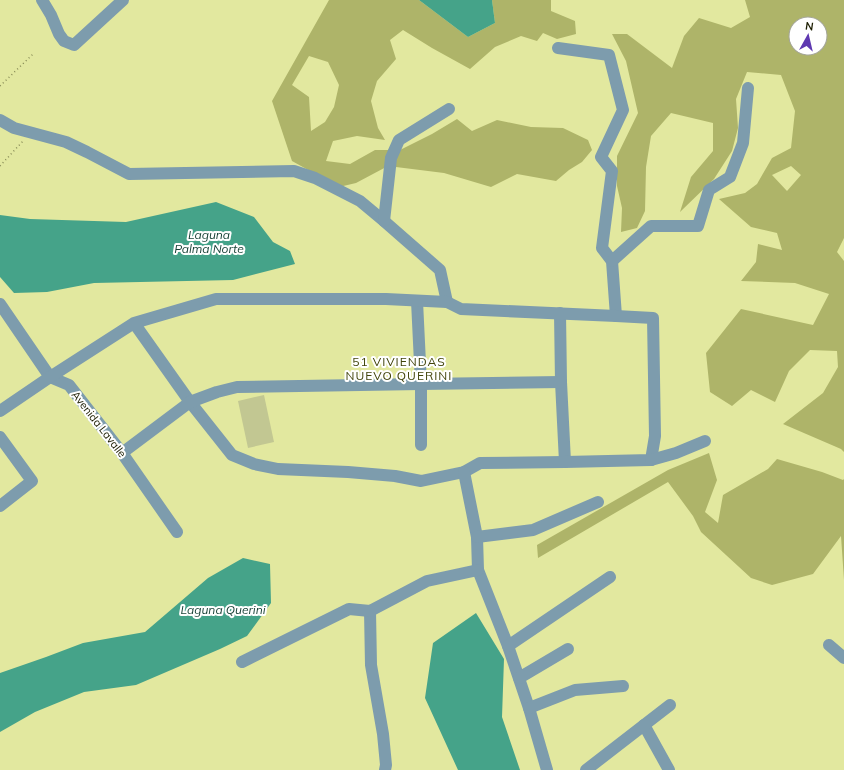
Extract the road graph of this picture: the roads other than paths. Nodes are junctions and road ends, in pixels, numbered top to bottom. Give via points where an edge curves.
1 (42, 0) edge
2 (120, 1) edge
3 (558, 48) dead end
4 (748, 88) dead end
5 (449, 109) dead end
6 (0, 120) edge
7 (384, 221) junction
8 (612, 260) junction
9 (417, 301) junction
10 (447, 302) junction
11 (0, 304) edge
12 (560, 313) junction
13 (616, 316) junction
14 (134, 323) junction
15 (50, 377) junction
16 (561, 382) junction
17 (421, 384) junction
18 (190, 402) junction
19 (0, 411) edge
20 (0, 437) edge
21 (705, 441) dead end
22 (421, 445) dead end
23 (122, 453) junction
24 (651, 460) junction
25 (565, 462) junction
26 (464, 472) junction
27 (598, 502) dead end
28 (0, 506) edge
29 (177, 532) dead end
30 (477, 537) junction
31 (478, 570) junction
32 (610, 577) dead end
33 (370, 611) junction
34 (829, 645) dead end
35 (508, 646) junction
36 (568, 649) dead end
37 (844, 658) edge
38 (242, 662) dead end
39 (519, 678) junction
40 (623, 686) dead end
41 (670, 705) dead end
42 (529, 708) junction
43 (644, 725) junction
44 (385, 770) edge
45 (547, 770) edge
46 (586, 770) edge
47 (669, 770) edge

1 - 2 street via 64,42 74,44
3 - 8 street via 609,55 623,110 601,157 612,171 602,248
4 - 8 street via 743,143 730,177 709,190 698,226 651,226
5 - 7 street via 399,140 391,158
6 - 7 street via 14,128 66,142 129,174 294,171 316,178 360,201
7 - 10 street via 440,270
8 - 13 street
9 - 10 street
9 - 14 street via 216,299
9 - 17 street
10 - 12 street via 461,308
11 - 15 street
12 - 13 street
12 - 16 street
13 - 24 street via 653,318 655,436
14 - 15 street
14 - 18 street
15 - 19 street
15 - 23 street, Avenida Lavalle via 69,385
16 - 17 street
16 - 25 street
17 - 18 street via 237,387
17 - 22 street
18 - 23 street
18 - 26 street via 232,455 254,464 278,469 396,476 421,481
20 - 28 street via 32,481
21 - 24 street
23 - 29 street, Avenida Lavalle
24 - 25 street
25 - 26 street via 480,463
26 - 30 street
27 - 30 street via 534,530
30 - 31 street
31 - 33 street via 427,580
31 - 35 street
32 - 35 street
33 - 38 street via 349,609
33 - 44 street via 371,665 384,734
34 - 37 street
35 - 39 street
36 - 39 street
39 - 42 street
40 - 42 street via 575,690
41 - 43 street
42 - 45 street
43 - 46 street
43 - 47 street

